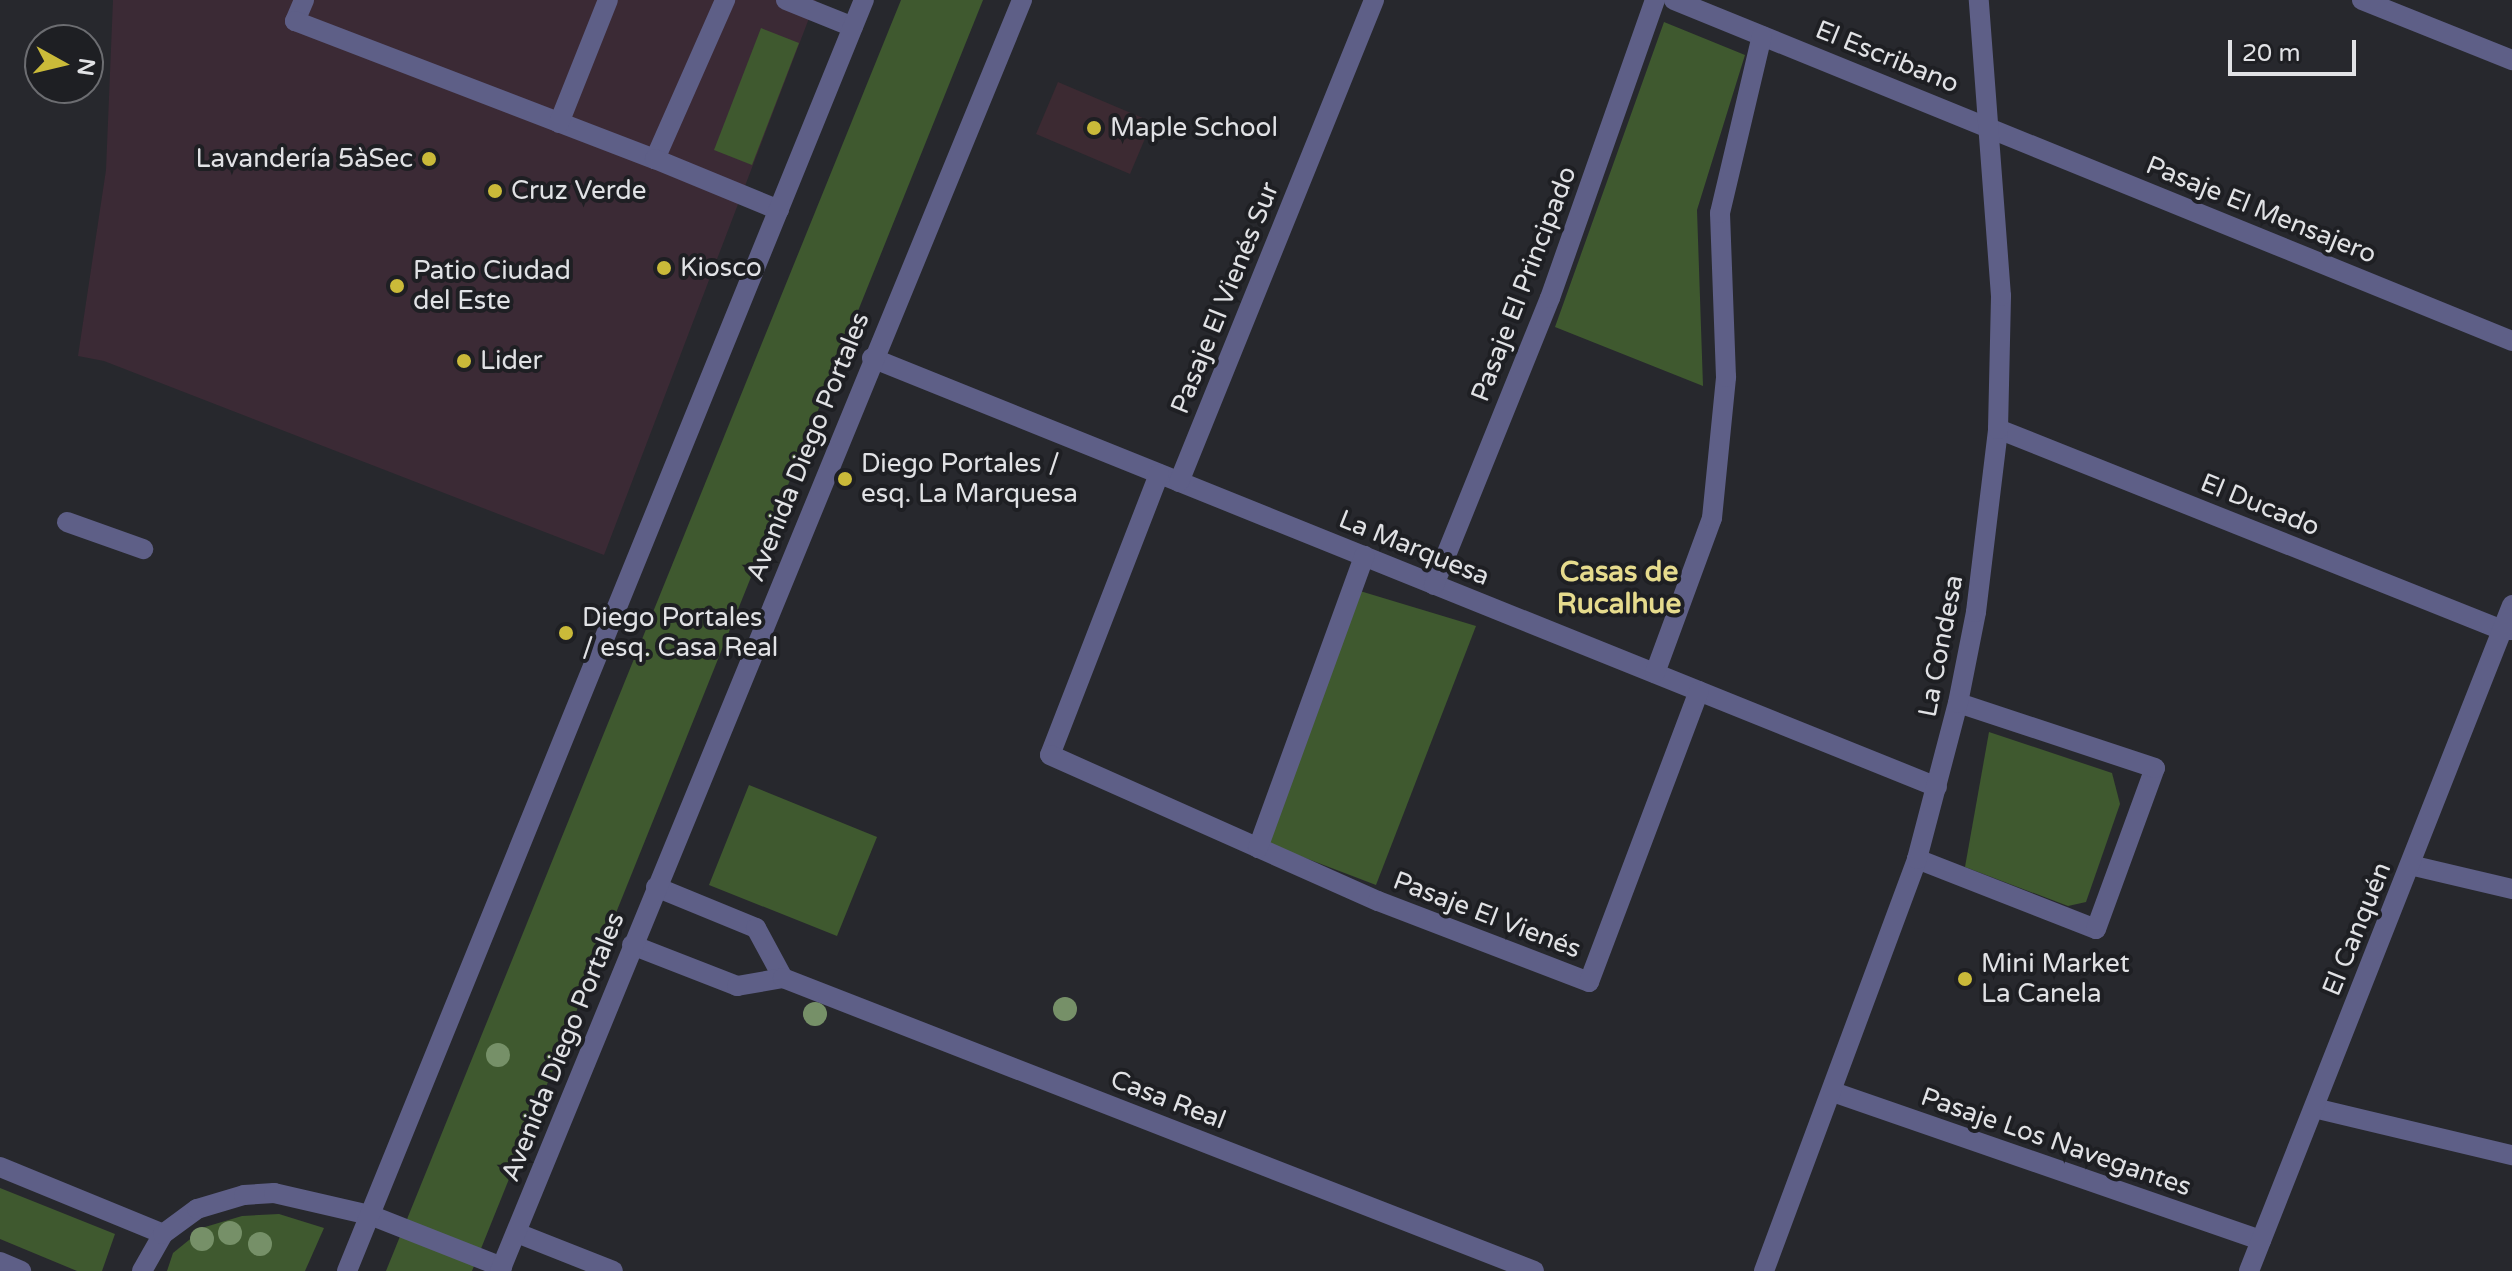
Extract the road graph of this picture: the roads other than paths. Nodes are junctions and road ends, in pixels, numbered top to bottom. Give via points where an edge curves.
1 (304, 0) edge
2 (608, 0) edge
3 (725, 0) edge
4 (786, 0) edge
5 (864, 0) edge
6 (1022, 0) edge
7 (1374, 0) edge
8 (1655, 0) edge
9 (1674, 0) edge
10 (1979, 0) edge
11 (2362, 0) edge
12 (853, 27) junction
13 (1762, 36) junction
14 (2512, 60) edge
15 (559, 123) junction
16 (1991, 127) junction
17 (655, 159) junction
18 (779, 210) junction
19 (2512, 341) edge
20 (872, 358) junction
21 (1998, 429) junction
22 (1159, 474) junction
23 (1179, 482) junction
24 (67, 522) dead end
25 (143, 549) dead end
26 (1364, 556) junction
27 (1434, 585) junction
28 (2512, 605) edge
29 (2507, 630) edge
30 (1655, 673) junction
31 (1699, 691) junction
32 (1958, 703) junction
33 (1937, 787) junction
34 (1258, 848) junction
35 (1917, 859) junction
36 (2410, 865) junction
37 (656, 887) junction
38 (2512, 889) edge
39 (632, 945) junction
40 (783, 978) junction
41 (1833, 1092) junction
42 (2314, 1108) junction
43 (2512, 1155) edge
44 (0, 1167) edge
45 (370, 1215) junction
46 (517, 1233) junction
47 (163, 1234) junction
48 (2261, 1240) junction
49 (0, 1262) edge
50 (501, 1269) edge
51 (21, 1271) edge
52 (142, 1271) edge
53 (347, 1271) edge
54 (613, 1271) edge
55 (1534, 1271) edge
56 (1764, 1271) edge
57 (2249, 1271) edge

1 - 15 street via 295,21
2 - 15 street
3 - 17 street
4 - 12 street
5 - 12 street
6 - 20 street, Avenida Diego Portales
7 - 23 street, Pasaje El Vienés Sur
8 - 27 street, Pasaje El Principado via 1550,298
9 - 13 street, El Escribano
10 - 16 street, La Condesa
11 - 14 street
12 - 18 street
13 - 16 street, El Escribano
13 - 30 street via 1720,213 1726,377 1712,518
15 - 17 street
16 - 19 street, Pasaje El Mensajero
16 - 21 street, La Condesa via 2001,296
17 - 18 street
18 - 45 street
20 - 22 street, La Marquesa
20 - 37 street, Avenida Diego Portales
21 - 29 street, El Ducado
21 - 32 street, La Condesa via 1990,521
22 - 23 street, La Marquesa
22 - 34 street, Pasaje El Vienés via 1050,755
23 - 26 street, La Marquesa
24 - 25 street
26 - 27 street, La Marquesa
26 - 34 street
27 - 30 street, La Marquesa
28 - 29 street, El Canquén
29 - 36 street, El Canquén
30 - 31 street, La Marquesa
31 - 33 street, La Marquesa
31 - 34 street, Pasaje El Vienés via 1589,982
32 - 33 street, La Condesa
32 - 35 street via 2155,768 2096,929
33 - 35 street, La Condesa
35 - 41 street, La Condesa
36 - 38 street
36 - 42 street, El Canquén
37 - 39 street, Avenida Diego Portales
37 - 40 street via 756,928
39 - 40 street via 737,986
39 - 46 street, Avenida Diego Portales
40 - 55 street, Casa Real
41 - 48 street, Pasaje Los Navegantes
41 - 56 street, La Condesa
42 - 43 street
42 - 48 street, El Canquén
44 - 47 street
45 - 47 street via 305,1197 244,1195 197,1209
45 - 50 street
45 - 53 street
46 - 50 street, Avenida Diego Portales
46 - 54 street
47 - 52 street
48 - 57 street, El Canquén
49 - 51 street

